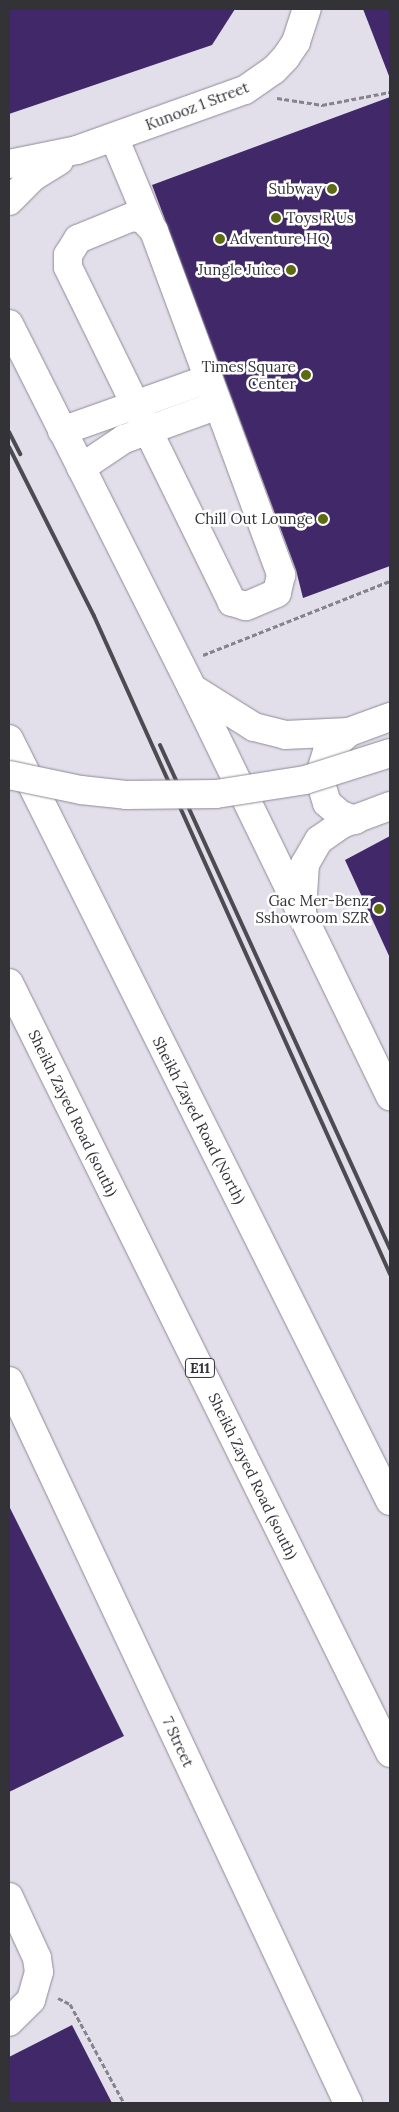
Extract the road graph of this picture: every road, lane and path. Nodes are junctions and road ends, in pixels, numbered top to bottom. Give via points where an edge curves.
1 (308, 9) edge
2 (245, 90) junction
3 (390, 92) edge
4 (114, 137) junction
5 (77, 150) junction
6 (9, 164) edge
7 (9, 200) edge
8 (151, 226) junction
9 (9, 324) edge
10 (208, 379) junction
11 (218, 405) junction
12 (136, 406) junction
13 (147, 430) junction
14 (62, 431) junction
15 (81, 468) junction
16 (390, 581) edge
17 (179, 664) junction
18 (192, 688) junction
19 (390, 717) edge
20 (349, 732) junction
21 (9, 739) edge
22 (390, 754) edge
23 (9, 776) edge
24 (390, 806) edge
25 (355, 820) junction
26 (302, 916) junction
27 (9, 983) edge
28 (384, 1070) edge
29 (390, 1096) edge
30 (9, 1381) edge
31 (390, 1501) edge
32 (390, 1753) edge
33 (9, 1897) edge
34 (37, 1986) junction
35 (9, 2022) edge
36 (124, 2103) edge
37 (348, 2103) edge

1 - 2 main road, Kunooz 1 Street via 296,42 286,57 274,70
2 - 3 path via 293,102 322,105
2 - 4 main road, Kunooz 1 Street
4 - 5 main road, Kunooz 1 Street
4 - 8 main road
5 - 6 main road, Kunooz 1 Street
5 - 7 main road, Kunooz 1 Street via 33,177
8 - 10 main road
8 - 12 main road via 138,217 78,239 67,261
9 - 14 main road
10 - 11 main road
10 - 12 main road
11 - 13 main road
11 - 13 main road via 281,575 277,592 246,606 232,602
12 - 13 main road
12 - 14 main road
13 - 15 main road via 110,447
14 - 15 main road
15 - 17 main road
16 - 17 path
17 - 18 main road
18 - 20 main road via 239,719 270,732 302,736
18 - 26 main road
19 - 20 main road
20 - 25 main road via 327,752 319,777 327,804 341,815
21 - 31 main road, Sheikh Zayed Road (North)
22 - 23 main road, bridge via 305,780 216,794 126,795
24 - 25 main road
25 - 26 main road via 330,831 311,852 302,878
26 - 28 main road
27 - 32 main road, Sheikh Zayed Road (south) / E11
28 - 29 main road
30 - 37 main road, 7 Street
33 - 34 main road via 37,1958
34 - 35 main road via 31,2000
34 - 36 path via 70,2004

